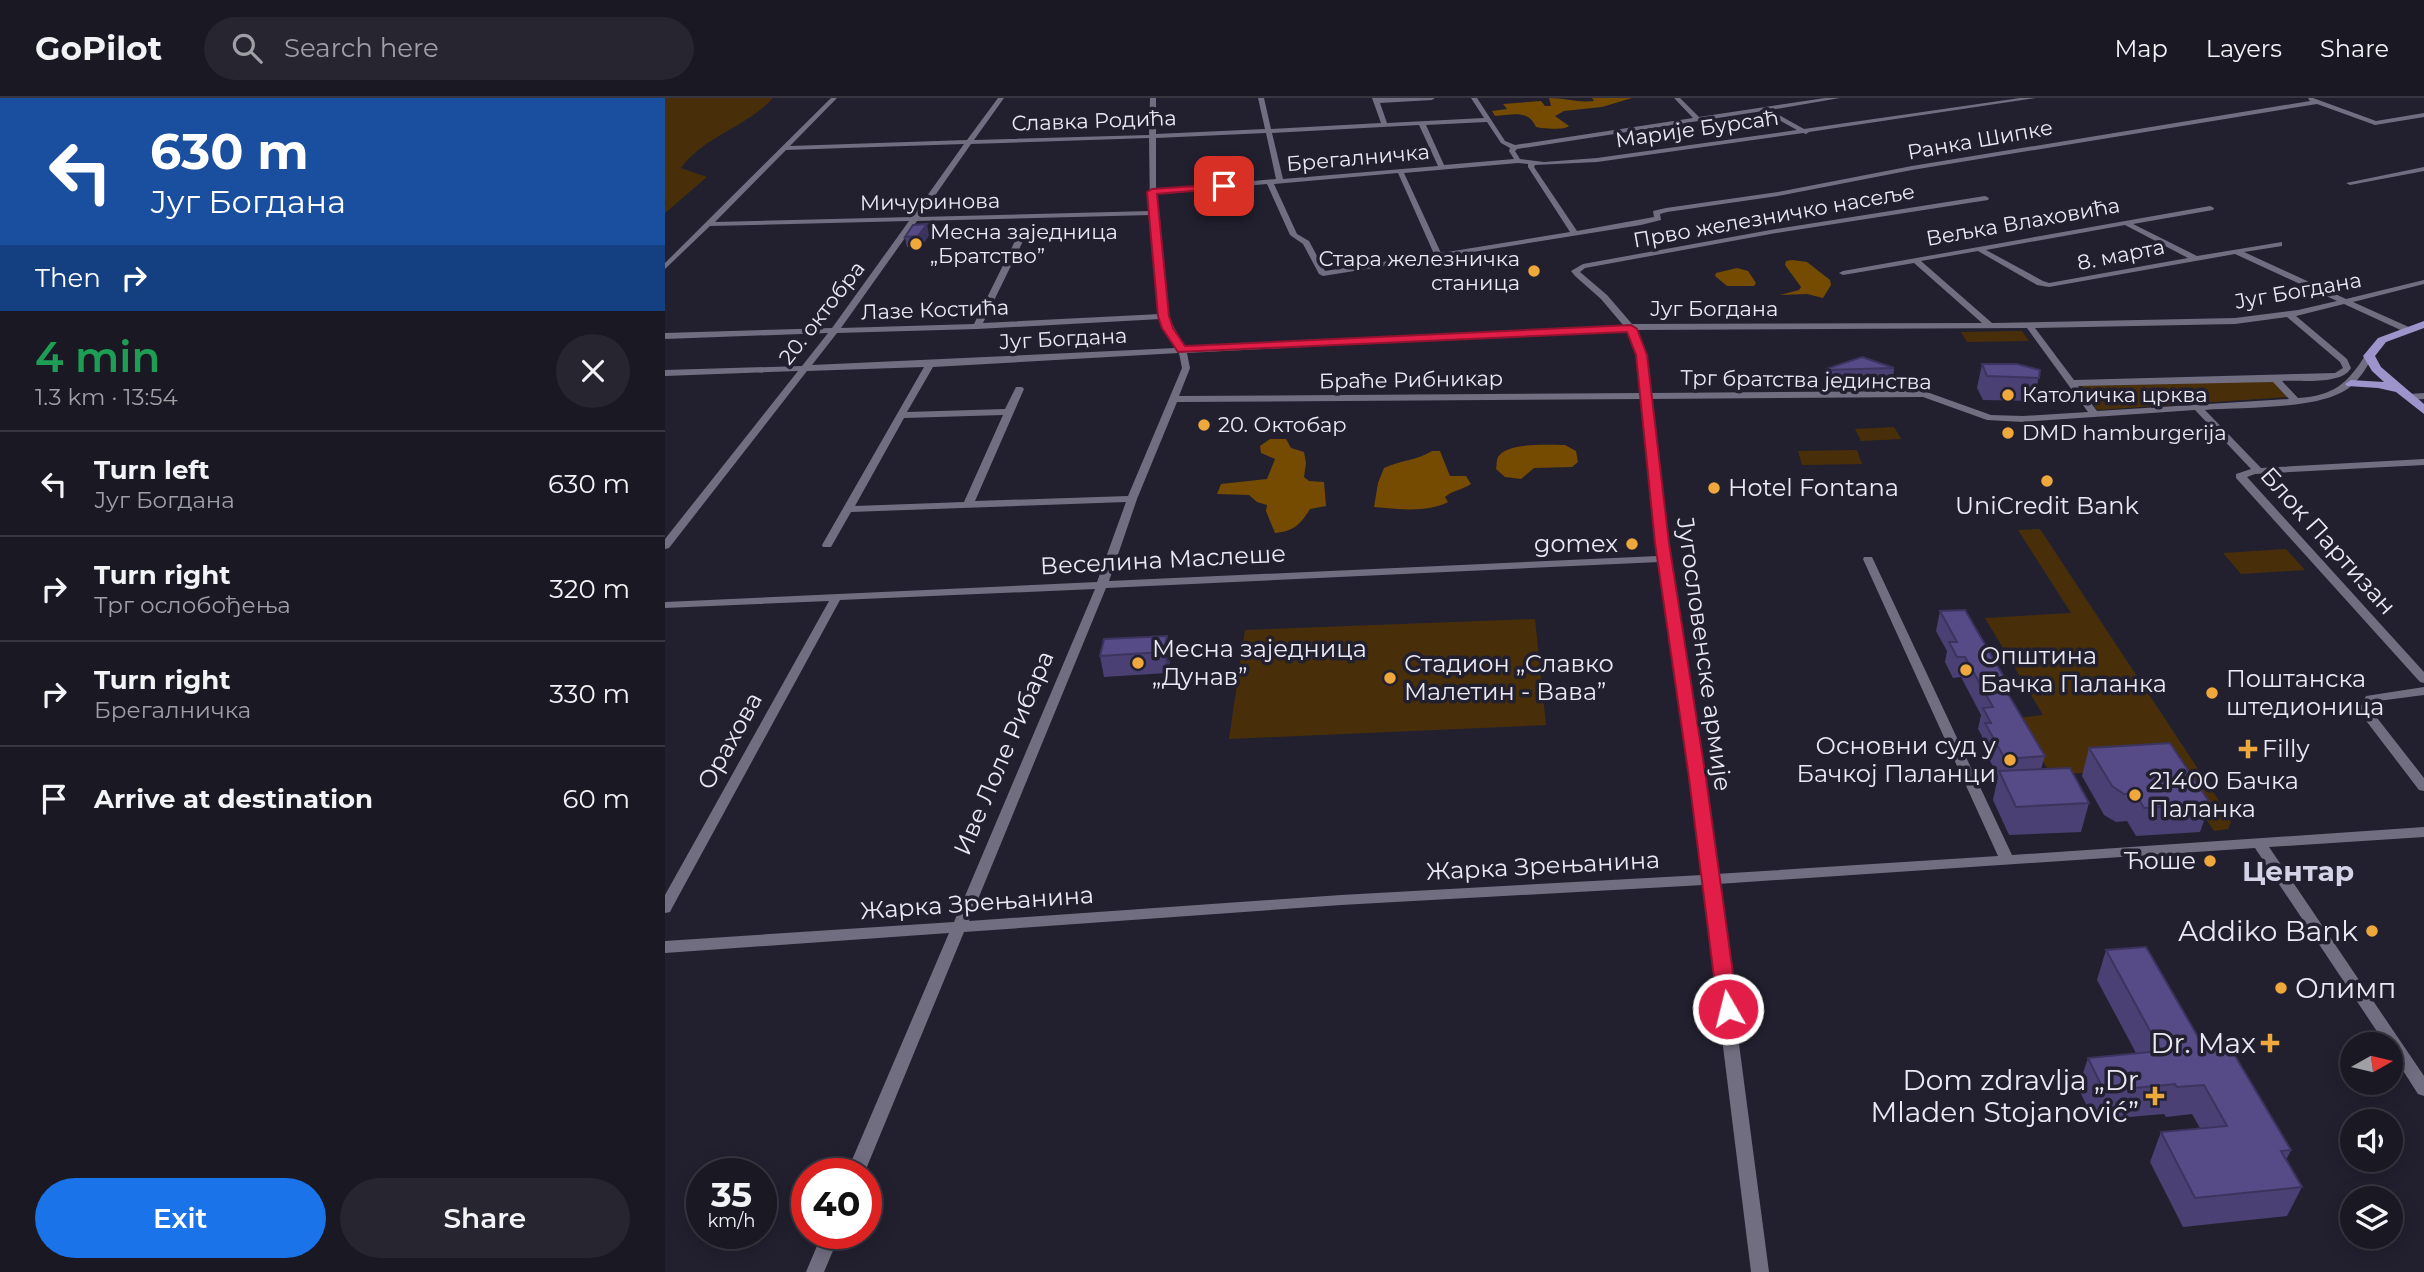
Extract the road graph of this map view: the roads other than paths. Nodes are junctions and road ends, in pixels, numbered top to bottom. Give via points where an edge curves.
1 (834, 98) edge
2 (1001, 98) edge
3 (1153, 98) edge
4 (1261, 98) edge
5 (1432, 98) edge
6 (1473, 98) edge
7 (1678, 98) edge
8 (1761, 98) edge
9 (1837, 98) edge
10 (2033, 98) edge
11 (2306, 98) edge
12 (1375, 100) edge
13 (2316, 102) junction
14 (1767, 108) junction
15 (2424, 115) edge
16 (1697, 118) junction
17 (1487, 120) junction
18 (1422, 124) junction
19 (1385, 127) junction
20 (1269, 131) junction
21 (1806, 132) junction
22 (1153, 136) junction
23 (969, 142) junction
24 (1514, 147) junction
25 (785, 148) junction
26 (1518, 161) junction
27 (1532, 164) junction
28 (1442, 168) junction
29 (2424, 169) edge
30 (1399, 171) junction
31 (1280, 182) junction
32 (1270, 183) junction
33 (2350, 183) dead end
34 (1152, 192) junction
35 (1985, 198) dead end
36 (2210, 208) dead end
37 (1153, 213) junction
38 (1658, 218) joint
39 (913, 220) junction
40 (2123, 222) junction
41 (708, 224) junction
42 (1575, 234) junction
43 (1022, 236) dead end
44 (2280, 244) dead end
45 (1977, 247) junction
46 (2237, 251) junction
47 (1439, 256) junction
48 (2196, 258) junction
49 (1916, 260) junction
50 (665, 267) edge
51 (1843, 273) dead end
52 (1323, 274) joint
53 (1577, 275) joint
54 (2424, 282) edge
55 (2345, 302) junction
56 (2290, 314) junction
57 (1164, 316) junction
58 (2424, 324) edge
59 (2029, 325) junction
60 (977, 326) junction
61 (1990, 326) junction
62 (1630, 327) junction
63 (1167, 328) junction
64 (2408, 330) junction
65 (832, 331) junction
66 (665, 335) edge
67 (1182, 350) junction
68 (1151, 352) junction
69 (2369, 356) junction
70 (930, 364) junction
71 (801, 369) junction
72 (665, 373) edge
73 (2275, 379) junction
74 (2073, 383) junction
75 (2351, 384) junction
76 (1019, 389) dead end
77 (2405, 394) junction
78 (1647, 396) junction
79 (2424, 396) edge
80 (1175, 399) junction
81 (2297, 402) junction
82 (2197, 407) junction
83 (2424, 410) edge
84 (1008, 412) junction
85 (901, 415) junction
86 (2095, 415) junction
87 (2424, 463) edge
88 (2259, 471) junction
89 (1132, 499) junction
90 (968, 505) junction
91 (848, 509) junction
92 (827, 545) dead end
93 (665, 546) edge
94 (1664, 559) junction
95 (1868, 559) dead end
96 (1102, 584) junction
97 (836, 598) junction
98 (665, 605) edge
99 (2424, 679) edge
100 (2424, 691) edge
101 (2424, 787) edge
102 (2424, 832) edge
103 (2258, 842) junction
104 (2007, 860) junction
105 (1711, 880) junction
106 (665, 908) edge
107 (957, 926) junction
108 (665, 947) edge
109 (2424, 1089) edge
110 (862, 1158) edge
111 (825, 1249) edge
112 (815, 1272) edge
113 (1761, 1272) edge

1 - 25 street
2 - 23 street, 20. октобра
3 - 22 street
4 - 20 street
5 - 12 street
6 - 17 street
7 - 16 street
8 - 14 street
9 - 14 street
10 - 21 street, Марије Бурсаћ
11 - 13 street
12 - 19 street
13 - 15 street via 2375,123
13 - 38 street, Ранка Шипке via 1666,210 1656,213
14 - 16 street
14 - 21 street
16 - 24 street
17 - 18 street, Славка Родића
17 - 24 street via 1503,142
18 - 19 street, Славка Родића
18 - 28 street, Брегалничка
19 - 20 street, Славка Родића
20 - 22 street, Славка Родића
20 - 31 street
21 - 27 street, Марије Бурсаћ via 1619,158
22 - 23 street, Славка Родића
22 - 34 street
23 - 25 street, Славка Родића
23 - 39 street, 20. октобра
24 - 26 street
25 - 41 street
26 - 27 street, Марије Бурсаћ
26 - 28 street, Брегалничка
27 - 42 street
28 - 30 street, Брегалничка
29 - 33 street
30 - 31 street, Брегалничка
30 - 47 street
31 - 32 street, Брегалничка
32 - 34 street, Брегалничка
32 - 52 street via 1294,235 1306,243
34 - 37 street
35 - 53 street, Прво железничко насеље via 1583,266 1575,271
36 - 40 street, Вељка Влаховића
37 - 39 street, Мичуринова
37 - 57 street
38 - 42 street, Прво железничко насеље
39 - 41 street, Мичуринова
39 - 65 street, 20. октобра
40 - 45 street, Вељка Влаховића
40 - 48 street
41 - 50 street
42 - 47 street, Прво железничко насеље
43 - 60 street
44 - 46 street, 8. марта
45 - 48 street, 8. марта via 2049,285
45 - 49 street, Вељка Влаховића
46 - 48 street, 8. марта
46 - 55 street
47 - 52 street, Прво железничко насеље
49 - 51 street, Вељка Влаховића
49 - 61 street
53 - 62 street, Југословенске армије
54 - 55 street, Југ Богдана
55 - 56 street, Југ Богдана
55 - 64 street
56 - 59 street, Југ Богдана via 2235,321
56 - 73 street via 2347,368 2337,376
57 - 60 street, Лазе Костића
57 - 63 street
58 - 64 main road
59 - 61 street, Југ Богдана
59 - 74 street
60 - 65 street, Лазе Костића
61 - 62 street, Југ Богдана
62 - 67 street, Југ Богдана
62 - 78 street, Југословенске армије via 1642,355
63 - 67 street
63 - 68 street via 1165,344
64 - 69 main road via 2382,340
65 - 66 street, Лазе Костића
65 - 71 street, 20. октобра
67 - 68 street, Југ Богдана
67 - 80 street, Иве Лоле Рибара via 1186,368
68 - 70 street, Југ Богдана
69 - 75 street
69 - 77 main road
70 - 71 street, Југ Богдана
70 - 85 street
71 - 72 street, Југ Богдана
71 - 93 street, 20. октобра
73 - 74 street
73 - 81 street
74 - 86 street
75 - 77 main road via 2378,384
75 - 81 street, Трг братства јединства
76 - 84 street
77 - 79 street
77 - 83 main road
78 - 80 street, Браће Рибникар
78 - 86 street, Трг братства јединства via 1924,394 1990,418
78 - 94 street, Југословенске армије
80 - 89 street, Иве Лоле Рибара
81 - 82 street, Трг братства јединства
82 - 86 street, Трг братства јединства
82 - 88 street
84 - 85 street
84 - 90 street
85 - 91 street
87 - 88 street, Блок Партизан
88 - 99 street, Блок Партизан via 2246,472 2241,480
89 - 90 street
89 - 96 street, Иве Лоле Рибара
90 - 91 street
91 - 92 street
94 - 96 street, Веселина Маслеше
94 - 105 street, Југословенске армије
95 - 104 street
96 - 97 street, Веселина Маслеше
96 - 107 street, Иве Лоле Рибара
97 - 98 street, Веселина Маслеше
97 - 106 street, Орахова
100 - 101 street via 2370,699 2366,708
102 - 103 street, Жарка Зрењанина
103 - 104 street, Жарка Зрењанина
103 - 109 street
104 - 105 street, Жарка Зрењанина
105 - 107 street, Жарка Зрењанина
105 - 113 street, Југословенске армије
107 - 108 street, Жарка Зрењанина
107 - 110 street, Иве Лоле Рибара
111 - 112 street

